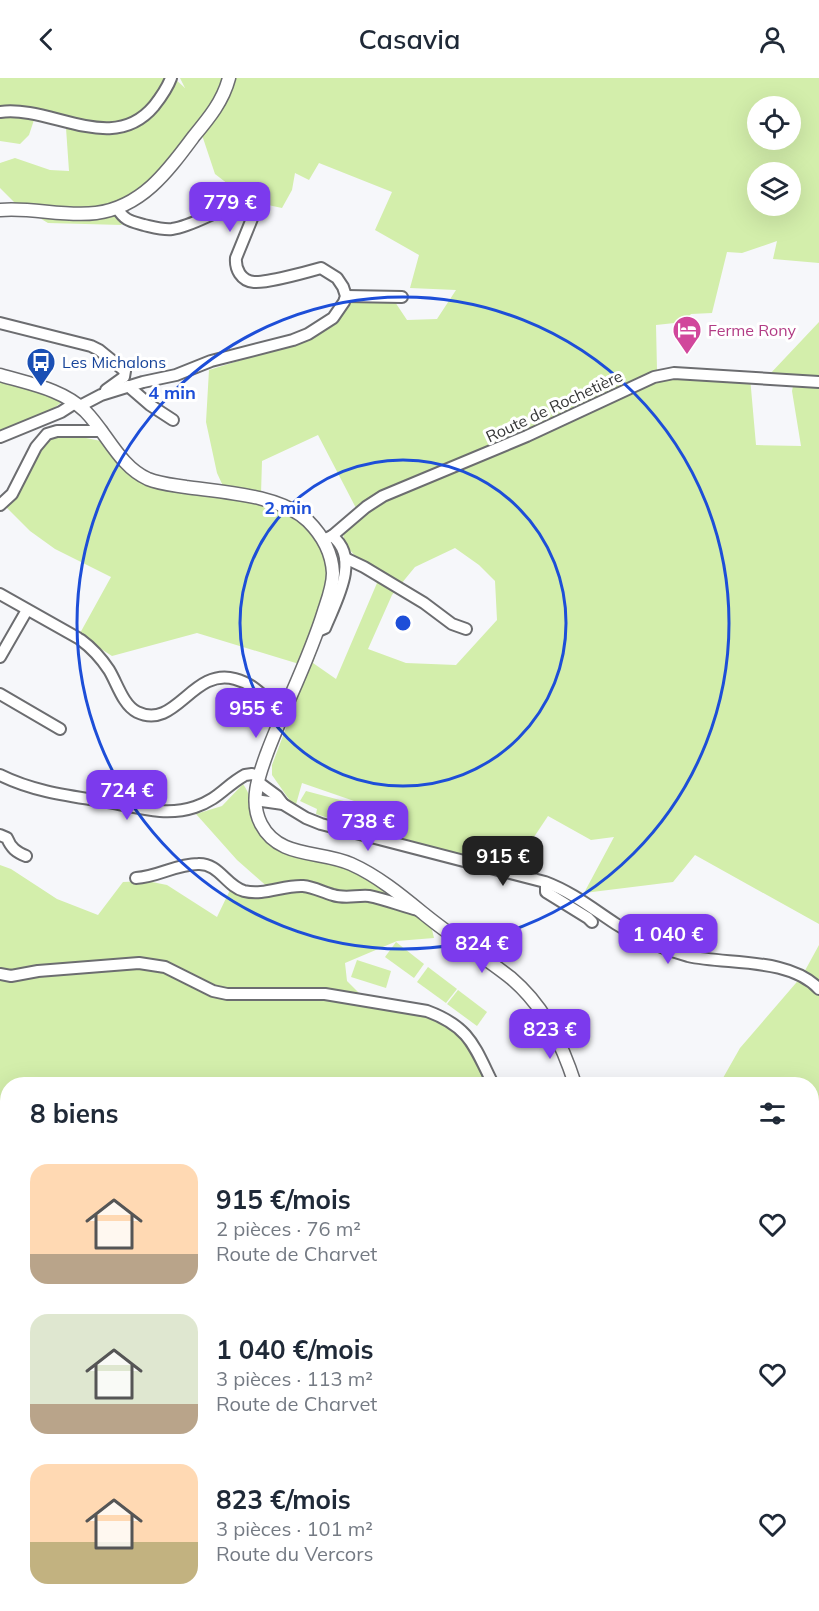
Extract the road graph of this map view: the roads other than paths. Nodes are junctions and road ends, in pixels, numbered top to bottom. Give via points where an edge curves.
1 (171, 78) edge
2 (229, 78) edge
3 (0, 112) edge
4 (117, 208) junction
5 (0, 210) edge
6 (346, 296) junction
7 (402, 297) dead end
8 (0, 323) edge
9 (0, 375) edge
10 (819, 382) edge
11 (128, 386) junction
12 (101, 395) junction
13 (77, 405) junction
14 (173, 420) dead end
15 (102, 431) junction
16 (0, 437) edge
17 (0, 505) edge
18 (327, 538) junction
19 (345, 558) junction
20 (0, 594) edge
21 (27, 610) junction
22 (466, 629) dead end
23 (318, 630) junction
24 (0, 657) edge
25 (0, 694) edge
26 (284, 712) junction
27 (60, 729) dead end
28 (0, 775) edge
29 (259, 779) junction
30 (255, 800) junction
31 (283, 804) junction
32 (0, 835) edge
33 (26, 856) dead end
34 (136, 878) dead end
35 (546, 883) junction
36 (421, 911) junction
37 (592, 922) dead end
38 (0, 974) edge
39 (819, 989) edge
40 (489, 1077) edge
41 (572, 1077) edge

1 - 3 street via 162,96 142,118 121,127 103,129 27,113
2 - 4 main road via 217,107 165,174 140,196
4 - 5 main road via 93,213
4 - 6 street via 131,222 169,229 249,202 258,204 236,258 235,265 242,277 261,282 321,268 337,278
6 - 7 street
6 - 11 street via 333,318 308,334
8 - 12 street via 99,350 125,372
9 - 13 main road via 51,390
10 - 18 street, Route de Rochetière via 674,373 654,377 383,496
11 - 12 street
11 - 14 street
12 - 13 street
13 - 15 main road
13 - 16 street
15 - 17 street via 57,430 47,434 12,494
15 - 18 main road via 129,466 147,478 280,506 305,518
18 - 19 street via 342,545
18 - 23 main road via 333,577
19 - 22 street
19 - 23 street via 344,578 334,608 325,628
20 - 21 street
21 - 24 street
21 - 26 street via 91,647 124,698 140,713 163,713 207,681 223,676 248,683
23 - 26 main road
25 - 27 street
26 - 29 main road
28 - 29 street via 44,792 165,812 209,802 245,775
29 - 30 main road
29 - 31 street
30 - 31 street
30 - 36 main road via 262,826 277,843 292,851 355,866
31 - 35 street via 321,824
32 - 33 street via 8,838 16,852
34 - 36 street via 152,878 199,863 245,891 301,886 333,895 369,896
35 - 37 street via 546,892
35 - 39 street via 665,949 786,969
36 - 41 main road via 522,987 551,1026
38 - 40 street via 139,963 165,967 227,994 325,994 427,1011 463,1031

